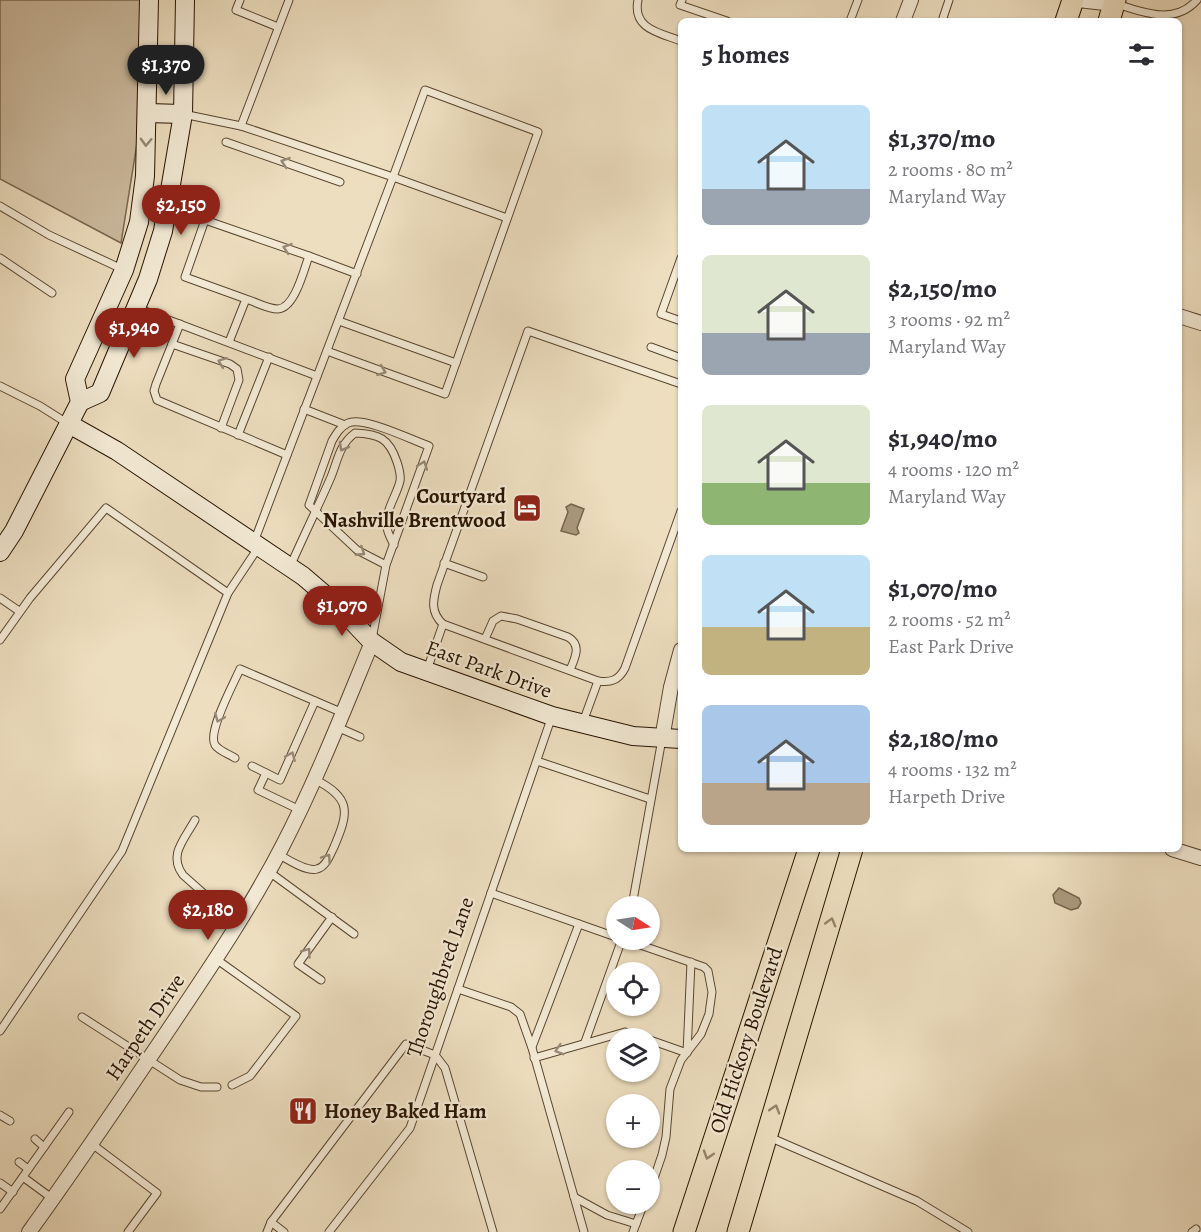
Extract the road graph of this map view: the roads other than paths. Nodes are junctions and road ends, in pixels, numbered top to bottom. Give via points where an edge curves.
1 (149, 0) edge
2 (185, 0) edge
3 (240, 0) edge
4 (289, 0) edge
5 (638, 0) edge
6 (682, 0) edge
7 (858, 0) edge
8 (911, 0) edge
9 (949, 0) edge
10 (1072, 0) edge
11 (1078, 0) edge
12 (1197, 0) edge
13 (1113, 8) edge
14 (718, 18) edge
15 (851, 18) edge
16 (904, 18) edge
17 (943, 18) edge
18 (1067, 18) edge
19 (279, 27) junction
20 (678, 40) edge
21 (147, 113) junction
22 (183, 114) junction
23 (241, 126) junction
24 (226, 142) dead end
25 (393, 177) junction
26 (340, 182) dead end
27 (1, 209) edge
28 (507, 218) junction
29 (309, 256) junction
30 (0, 258) edge
31 (678, 266) edge
32 (124, 270) junction
33 (357, 274) junction
34 (52, 292) dead end
35 (246, 299) junction
36 (136, 308) junction
37 (1182, 317) edge
38 (678, 320) edge
39 (339, 321) junction
40 (1201, 323) edge
41 (180, 324) junction
42 (229, 342) junction
43 (172, 344) junction
44 (651, 347) dead end
45 (327, 351) junction
46 (269, 357) junction
47 (678, 357) edge
48 (456, 363) junction
49 (317, 376) junction
50 (678, 383) edge
51 (0, 386) edge
52 (80, 402) junction
53 (304, 409) junction
54 (69, 424) junction
55 (345, 425) junction
56 (221, 428) junction
57 (238, 435) junction
58 (287, 455) junction
59 (315, 510) junction
60 (678, 519) edge
61 (257, 544) junction
62 (394, 544) junction
63 (0, 552) edge
64 (444, 563) junction
65 (386, 565) junction
66 (290, 567) junction
67 (483, 577) dead end
68 (228, 593) junction
69 (0, 598) edge
70 (19, 611) junction
71 (443, 624) junction
72 (485, 639) junction
73 (0, 640) edge
74 (372, 642) junction
75 (678, 661) edge
76 (570, 670) junction
77 (427, 671) junction
78 (598, 681) junction
79 (315, 701) junction
80 (343, 713) junction
81 (552, 716) junction
82 (582, 724) junction
83 (337, 727) junction
84 (360, 737) dead end
85 (662, 739) junction
86 (678, 739) edge
87 (235, 758) dead end
88 (537, 761) junction
89 (252, 766) dead end
90 (266, 773) junction
91 (314, 779) junction
92 (650, 799) junction
93 (300, 810) junction
94 (195, 820) dead end
95 (808, 852) edge
96 (851, 852) edge
97 (1182, 852) edge
98 (278, 854) junction
99 (1201, 858) edge
100 (268, 871) junction
101 (491, 893) junction
102 (635, 896) edge
103 (332, 917) junction
104 (237, 923) junction
105 (579, 924) junction
106 (606, 933) edge
107 (354, 934) dead end
108 (618, 950) edge
109 (655, 950) edge
110 (216, 959) junction
111 (690, 962) junction
112 (321, 980) dead end
113 (458, 989) junction
114 (82, 1017) dead end
115 (0, 1031) edge
116 (606, 1037) edge
117 (585, 1042) junction
118 (660, 1044) edge
119 (532, 1048) junction
120 (687, 1053) junction
121 (435, 1055) junction
122 (534, 1058) junction
123 (148, 1061) junction
124 (232, 1085) dead end
125 (217, 1087) dead end
126 (69, 1112) dead end
127 (0, 1115) edge
128 (10, 1121) dead end
129 (766, 1136) junction
130 (35, 1139) dead end
131 (92, 1144) junction
132 (44, 1146) junction
133 (19, 1162) dead end
134 (660, 1162) edge
135 (28, 1169) junction
136 (23, 1177) junction
137 (0, 1183) edge
138 (13, 1192) junction
139 (574, 1197) junction
140 (53, 1199) junction
141 (0, 1209) edge
142 (640, 1214) edge
143 (271, 1222) junction
144 (636, 1224) junction
145 (29, 1232) edge
146 (128, 1232) edge
147 (267, 1232) edge
148 (284, 1232) edge
149 (329, 1232) edge
150 (493, 1232) edge
151 (584, 1232) edge
152 (633, 1232) edge
153 (684, 1232) edge
154 (738, 1232) edge
155 (968, 1232) edge

1 - 21 main road
2 - 22 main road
3 - 19 lane via 236,10
4 - 19 lane
5 - 20 lane via 637,16 646,28
6 - 14 lane via 680,5
7 - 15 lane
8 - 16 street
9 - 17 lane
10 - 18 main road
11 - 13 street
12 - 13 lane via 1187,9 1163,16
19 - 23 lane
21 - 22 main road
21 -> 32 main road via 139,222
22 - 23 lane
22 - 36 main road via 163,231
23 - 25 lane
26 -> 24 lane
25 - 28 lane
25 - 28 lane via 425,90 538,132
25 - 33 lane
27 - 32 lane
28 - 48 lane
29 - 33 lane
29 - 35 lane via 291,302 285,307
29 -> 35 lane via 205,220 185,277
30 - 34 lane
31 - 38 lane via 661,314
32 - 52 main road via 75,379
33 - 39 lane
35 - 42 lane
36 - 41 lane
36 - 52 main road via 99,393
37 - 40 street
39 - 45 lane
39 - 48 lane
41 - 42 lane
41 - 43 lane
42 - 46 lane
43 - 56 lane via 154,391 157,400
56 -> 43 lane via 239,380 237,369
44 - 47 lane
45 -> 48 lane via 445,394
45 - 49 lane
46 - 49 lane
46 - 57 lane
49 - 53 lane
50 - 64 lane via 528,331
51 - 54 lane
52 - 54 main road
53 - 55 lane
53 - 58 lane
54 - 61 main road, East Park Drive via 117,451
54 - 63 main road
55 - 59 lane via 332,441 309,505
62 -> 55 lane via 429,446 363,422
56 - 57 lane
57 - 58 lane
58 - 61 lane
62 -> 59 lane via 387,518 400,474 386,440 354,433 345,441
59 -> 65 lane via 357,550
59 - 66 lane
60 - 78 lane via 625,668 618,678
61 - 66 main road, East Park Drive
61 - 68 lane
62 - 65 lane
64 - 67 lane
64 - 71 lane via 432,607
65 - 74 lane
66 - 74 main road, East Park Drive via 338,606
68 - 70 lane via 106,508
68 - 115 lane via 122,851
69 - 70 lane
70 - 73 lane
71 - 72 lane
71 - 77 lane
72 - 76 lane
72 - 76 lane via 493,621 501,616 568,637 576,646
74 - 77 main road, East Park Drive via 401,662
74 - 80 street, Harpeth Drive
75 - 85 street
76 - 78 lane
77 - 81 main road, East Park Drive
78 - 82 lane
79 - 80 lane
79 -> 87 lane via 240,669 212,738 215,745
90 -> 79 lane via 280,780
80 - 83 street, Harpeth Drive
81 - 82 main road, East Park Drive
81 - 88 lane, Thoroughbred Lane
82 - 85 main road, East Park Drive
83 - 84 lane
83 - 91 street, Harpeth Drive
85 - 86 main road, East Park Drive
85 - 92 lane
88 - 92 lane
88 - 101 lane, Thoroughbred Lane
89 - 90 lane
90 - 93 lane via 258,790
91 - 93 street, Harpeth Drive
98 -> 91 lane via 312,870 329,858 344,824 344,810 334,790
92 - 102 lane
93 - 98 street, Harpeth Drive
94 - 104 lane via 176,855 177,868
95 -> 153 main road, Old Hickory Boulevard
129 -> 96 main road
97 - 99 street
98 - 100 street, Harpeth Drive
100 - 103 lane
100 - 104 street, Harpeth Drive
101 - 105 lane
101 - 113 lane, Thoroughbred Lane
103 - 107 lane
112 -> 103 lane via 298,964
104 - 110 street, Harpeth Drive
105 - 106 lane
105 - 119 lane
108 - 117 lane
109 - 111 lane
110 - 123 street, Harpeth Drive
110 - 124 lane via 296,1016 250,1076
111 - 120 lane
111 - 120 lane via 708,972 712,992 701,1034
113 - 119 lane via 515,1010
113 - 121 lane, Thoroughbred Lane
114 - 123 lane
116 - 117 lane
117 -> 122 lane
118 - 120 lane
119 - 122 lane
120 - 134 lane via 670,1089
121 - 143 lane via 406,1044
121 - 149 lane, Thoroughbred Lane via 410,1128
121 - 150 lane via 445,1068
122 - 139 lane
123 - 125 lane via 189,1084
123 - 131 street, Harpeth Drive
126 - 132 lane
127 - 128 lane
129 - 154 main road
129 - 155 lane via 917,1201
130 - 132 lane
131 - 140 street, Harpeth Drive
131 - 146 lane via 157,1193
132 - 135 lane
133 - 135 lane
135 - 136 lane
136 - 138 lane
136 - 140 lane
137 - 138 lane
138 - 141 lane
139 - 144 lane via 607,1215
139 - 151 lane
140 - 145 street, Harpeth Drive
142 - 144 lane
143 - 147 lane
143 - 148 lane
144 - 152 lane

